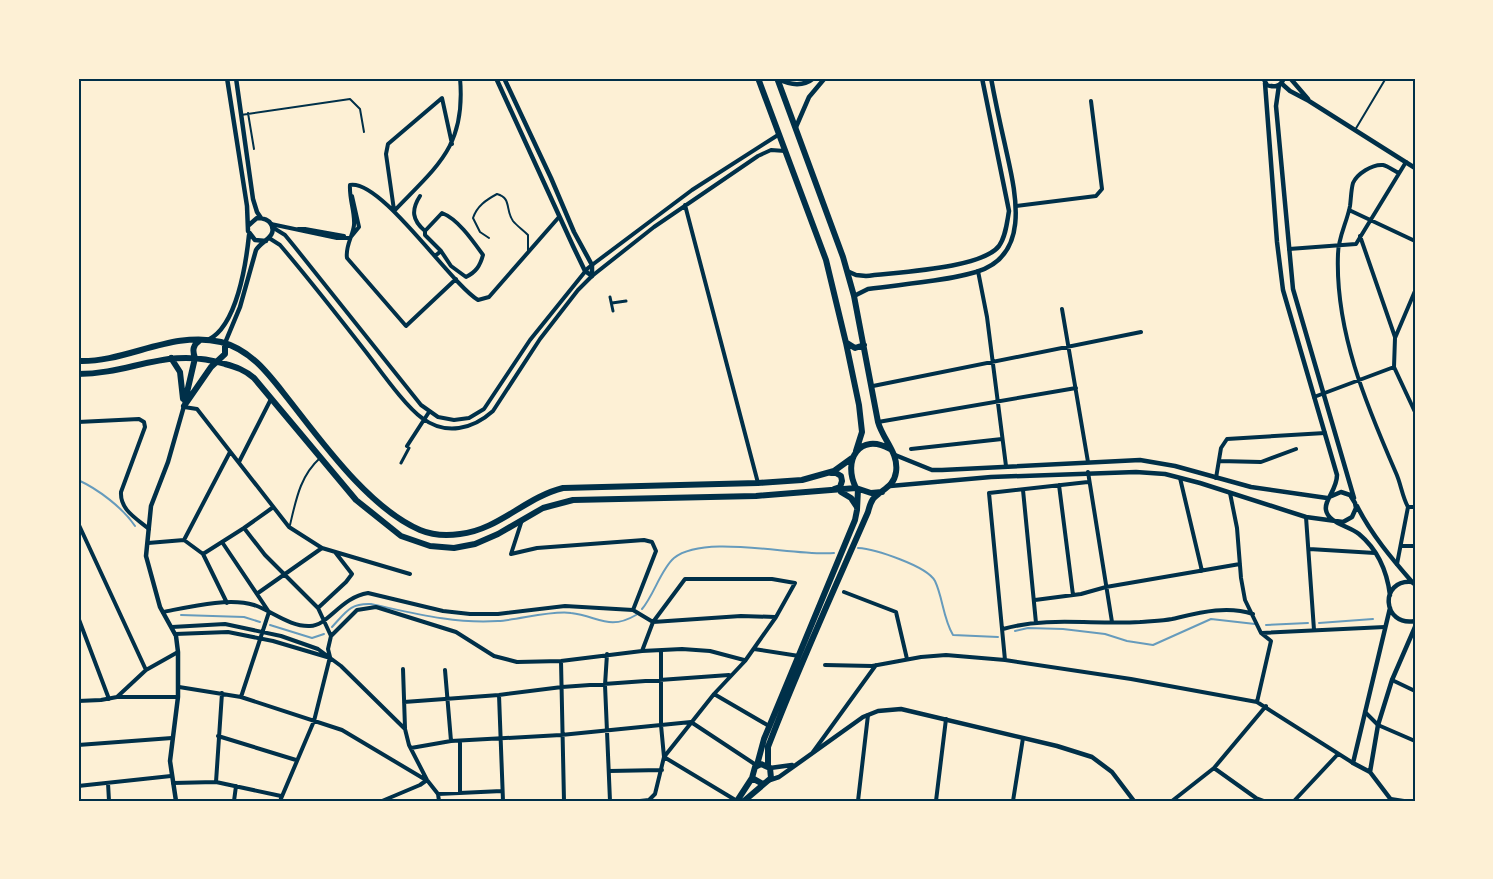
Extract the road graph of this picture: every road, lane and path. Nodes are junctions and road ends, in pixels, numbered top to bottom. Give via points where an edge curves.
1 (226, 78) edge
2 (236, 78) edge
3 (460, 78) edge
4 (496, 78) edge
5 (504, 78) edge
6 (758, 78) edge
7 (777, 78) edge
8 (814, 78) edge
9 (825, 78) edge
10 (982, 78) edge
11 (991, 78) edge
12 (1290, 78) edge
13 (1386, 78) edge
14 (1264, 80) edge
15 (1282, 82) edge
16 (1091, 101) dead end
17 (1309, 101) junction
18 (248, 113) junction
19 (241, 114) junction
20 (796, 128) junction
21 (1355, 130) junction
22 (364, 132) dead end
23 (779, 134) junction
24 (452, 144) junction
25 (254, 149) dead end
26 (786, 152) junction
27 (1406, 162) junction
28 (1415, 168) edge
29 (1399, 173) junction
30 (420, 196) dead end
31 (685, 205) junction
32 (1016, 206) junction
33 (394, 210) junction
34 (1349, 210) junction
35 (566, 213) junction
36 (560, 217) junction
37 (261, 218) junction
38 (1369, 220) junction
39 (271, 225) junction
40 (425, 231) junction
41 (249, 233) junction
42 (1360, 236) junction
43 (350, 238) junction
44 (489, 238) dead end
45 (267, 239) junction
46 (1415, 241) edge
47 (1339, 245) junction
48 (1289, 249) junction
49 (1277, 250) junction
50 (441, 251) junction
51 (529, 254) junction
52 (435, 256) junction
53 (592, 265) junction
54 (585, 271) junction
55 (847, 271) junction
56 (978, 272) junction
57 (592, 276) junction
58 (456, 279) junction
59 (1415, 291) edge
60 (854, 296) junction
61 (610, 297) dead end
62 (626, 301) dead end
63 (612, 303) junction
64 (1062, 309) dead end
65 (613, 311) dead end
66 (1141, 332) dead end
67 (1395, 338) junction
68 (200, 339) junction
69 (208, 340) junction
70 (225, 343) junction
71 (846, 343) junction
72 (864, 345) junction
73 (1069, 346) junction
74 (171, 358) junction
75 (195, 358) junction
76 (78, 362) edge
77 (217, 362) junction
78 (992, 362) junction
79 (1395, 367) junction
80 (78, 374) edge
81 (1358, 380) junction
82 (873, 386) junction
83 (1076, 388) junction
84 (1324, 393) junction
85 (1314, 397) junction
86 (271, 398) junction
87 (997, 402) junction
88 (183, 406) junction
89 (1414, 408) edge
90 (429, 412) junction
91 (423, 419) junction
92 (78, 422) edge
93 (878, 422) junction
94 (1335, 430) junction
95 (1325, 433) junction
96 (1002, 439) junction
97 (408, 447) joint
98 (1296, 448) dead end
99 (911, 449) dead end
100 (856, 451) junction
101 (230, 452) junction
102 (893, 452) junction
103 (320, 458) junction
104 (852, 458) junction
105 (1219, 461) junction
106 (238, 462) junction
107 (1089, 462) junction
108 (401, 463) dead end
109 (1006, 466) junction
110 (1088, 472) junction
111 (828, 474) junction
112 (1180, 477) junction
113 (1216, 478) junction
114 (1088, 482) junction
115 (758, 483) junction
116 (1059, 485) junction
117 (890, 486) junction
118 (857, 488) junction
119 (1023, 490) junction
120 (831, 491) junction
121 (883, 492) junction
122 (1230, 493) junction
123 (1332, 495) junction
124 (1355, 503) junction
125 (272, 507) junction
126 (857, 507) junction
127 (1408, 507) junction
128 (1415, 507) edge
129 (1306, 517) junction
130 (522, 519) junction
131 (1337, 522) junction
132 (78, 523) edge
133 (289, 527) junction
134 (244, 528) junction
135 (148, 529) junction
136 (184, 540) junction
137 (222, 542) junction
138 (148, 543) junction
139 (1401, 546) junction
140 (1415, 546) edge
141 (322, 548) junction
142 (1309, 549) junction
143 (334, 552) junction
144 (1375, 553) junction
145 (203, 554) junction
146 (1240, 564) junction
147 (1397, 565) junction
148 (1202, 571) junction
149 (410, 574) dead end
150 (284, 575) junction
151 (1414, 583) edge
152 (1106, 587) junction
153 (844, 592) dead end
154 (258, 593) junction
155 (1072, 595) junction
156 (1390, 595) junction
157 (1035, 600) junction
158 (227, 603) junction
159 (318, 608) junction
160 (1390, 608) junction
161 (633, 609) junction
162 (164, 612) junction
163 (269, 612) junction
164 (1253, 614) junction
165 (78, 617) edge
166 (776, 617) junction
167 (325, 620) junction
168 (1415, 621) edge
169 (653, 622) junction
170 (1036, 622) junction
171 (1112, 622) junction
172 (172, 627) junction
173 (1385, 627) junction
174 (1415, 627) edge
175 (1003, 629) junction
176 (1314, 630) junction
177 (263, 632) junction
178 (1261, 633) junction
179 (175, 634) junction
180 (331, 636) junction
181 (261, 638) junction
182 (1412, 641) edge
183 (754, 649) junction
184 (642, 651) junction
185 (661, 651) junction
186 (178, 652) junction
187 (607, 654) junction
188 (799, 656) junction
189 (330, 657) junction
190 (907, 659) junction
191 (745, 660) junction
192 (1005, 660) junction
193 (561, 661) junction
194 (825, 665) dead end
195 (876, 665) junction
196 (402, 669) dead end
197 (146, 670) junction
198 (446, 670) dead end
199 (729, 675) junction
200 (660, 680) junction
201 (1392, 680) junction
202 (606, 685) junction
203 (179, 687) junction
204 (562, 687) junction
205 (1415, 691) edge
206 (222, 693) junction
207 (714, 694) junction
208 (499, 695) junction
209 (117, 697) junction
210 (178, 697) junction
211 (241, 697) junction
212 (109, 699) junction
213 (447, 699) junction
214 (78, 701) edge
215 (404, 702) junction
216 (1257, 702) junction
217 (1266, 706) junction
218 (1365, 712) junction
219 (868, 714) junction
220 (946, 719) junction
221 (314, 721) junction
222 (691, 722) junction
223 (661, 725) junction
224 (1378, 725) junction
225 (769, 726) junction
226 (405, 729) junction
227 (607, 731) junction
228 (561, 735) junction
229 (218, 736) junction
230 (172, 738) junction
231 (1023, 738) junction
232 (500, 739) junction
233 (451, 741) junction
234 (460, 741) junction
235 (1415, 741) edge
236 (78, 745) edge
237 (411, 748) junction
238 (1338, 754) junction
239 (811, 755) junction
240 (664, 757) junction
241 (296, 760) junction
242 (1353, 763) junction
243 (795, 764) junction
244 (757, 765) junction
245 (769, 767) junction
246 (1214, 768) junction
247 (662, 770) junction
248 (609, 771) junction
249 (1370, 772) junction
250 (171, 776) junction
251 (752, 778) junction
252 (427, 780) junction
253 (216, 782) junction
254 (766, 782) junction
255 (108, 783) junction
256 (173, 783) junction
257 (78, 786) edge
258 (236, 786) junction
259 (502, 791) junction
260 (460, 793) junction
261 (438, 794) junction
262 (280, 799) edge
263 (1392, 800) edge
264 (109, 801) edge
265 (176, 801) edge
266 (234, 801) edge
267 (382, 801) edge
268 (439, 801) edge
269 (503, 801) edge
270 (564, 801) edge
271 (610, 801) edge
272 (640, 801) edge
273 (737, 801) edge
274 (744, 801) edge
275 (858, 801) edge
276 (936, 801) edge
277 (1013, 801) edge
278 (1134, 801) edge
279 (1172, 801) edge
280 (1264, 801) edge
281 (1294, 801) edge
282 (1404, 801) edge

1 - 41 street
2 - 19 street
3 - 24 street via 458,125
4 - 36 street
5 - 35 street
6 - 23 main road
7 - 8 street via 795,84
7 - 20 main road
9 - 20 street via 802,109
10 - 55 street via 1009,211 999,246 982,259 946,266 866,276
11 - 32 street
12 - 17 street
13 - 21 lane
14 - 15 street via 1271,86
14 - 49 street
15 - 17 street
15 - 48 street via 1276,106
16 - 32 street via 1102,189 1096,196
17 - 21 street
18 - 19 lane
18 - 22 lane via 350,99 360,109
18 - 25 lane
19 - 37 street via 253,199
20 - 55 main road
21 - 27 street
23 - 26 main road
23 - 53 street via 692,190
24 - 33 street via 440,163
24 - 33 street via 442,98 388,144
26 - 31 street via 763,153
26 - 71 main road via 826,260
27 - 28 street
27 - 29 street
29 - 34 street via 1383,165 1366,170 1353,183
29 - 38 street
30 - 40 street via 414,218
31 - 57 street
31 - 115 street
32 - 56 street via 1014,234 1005,253
33 - 43 street via 359,186 350,185 354,220
33 - 52 street
34 - 38 street
34 - 47 street
35 - 36 street
35 - 53 street
36 - 51 street
36 - 54 street
37 - 39 street
37 - 41 street via 250,223
38 - 42 street
38 - 46 street
39 - 43 street
39 - 45 street
39 - 90 street via 285,235
40 - 50 street
40 - 50 street via 442,213 447,214 483,255 474,273 466,277
41 - 45 street via 258,242
41 - 69 street via 238,293 222,330
42 - 47 street via 1356,244
42 - 67 street
43 - 58 street via 346,255 349,261 406,326
44 - 51 lane via 473,218 476,210 496,194 503,195 512,220 528,235
45 - 70 street via 258,245
45 - 91 street via 280,245
47 - 48 street
47 - 81 street via 1342,318
48 - 49 street
48 - 84 street via 1293,289
49 - 85 street via 1283,290
50 - 52 street
51 - 58 street via 489,297 478,300
52 - 58 street
53 - 54 street
53 - 57 street
54 - 57 street
54 - 90 street via 530,340 484,409 469,418 454,420
55 - 60 main road
56 - 60 street via 868,289
56 - 78 street
57 - 91 street via 540,339 484,419 455,429
59 - 67 street
60 - 72 main road
61 - 63 street
62 - 63 street
63 - 65 street
64 - 73 street
66 - 73 street
67 - 79 street
68 - 69 main road
68 - 75 main road via 194,346
68 - 76 main road via 172,342 108,360
69 - 70 main road
70 - 77 main road via 225,354
70 - 115 main road via 262,366 366,491 404,521 429,533 474,531 541,495 563,488
71 - 72 main road via 855,348
71 - 100 main road via 862,432
72 - 82 main road
73 - 78 street
73 - 83 street
74 - 75 main road
74 - 80 main road
74 - 88 main road via 180,372
75 - 77 main road
75 - 88 main road
77 - 86 main road via 248,373
77 - 88 main road
78 - 82 street
78 - 87 street
79 - 81 street
79 - 89 street
81 - 84 street
81 - 127 street
82 - 93 main road
83 - 87 street
83 - 107 street
84 - 85 street
84 - 94 street
85 - 95 street
86 - 103 main road
86 - 106 street
87 - 93 street
87 - 96 street
88 - 101 street via 197,409
88 - 135 street via 151,506
90 - 91 street
91 - 97 street
92 - 135 street via 144,422 120,498 123,507
93 - 102 main road
94 - 95 street
94 - 124 street
95 - 105 street via 1227,439
95 - 123 street via 1336,475
96 - 99 street
96 - 109 street
97 - 108 street
98 - 105 street via 1260,462
100 - 102 main road via 873,444 884,445
100 - 104 main road
101 - 106 street
101 - 136 street
102 - 109 street via 932,470
102 - 117 main road via 896,470
103 - 130 main road via 362,505 401,536 423,545 464,547 492,537
103 - 133 lane via 300,486
104 - 111 main road
104 - 118 main road via 851,472
105 - 113 street
106 - 125 street
107 - 109 street
107 - 110 street
107 - 113 street via 1140,460
110 - 112 street
110 - 114 street
110 - 117 street
111 - 115 main road
111 - 120 main road via 836,473 843,482
112 - 122 street
112 - 148 street
113 - 123 street via 1304,495
114 - 116 street
114 - 152 street
116 - 119 street
116 - 155 street
117 - 121 main road
118 - 120 main road
118 - 121 main road via 871,494
118 - 126 main road
119 - 157 street
119 - 175 street via 989,494
120 - 126 main road via 842,492
120 - 130 main road via 573,500
121 - 245 main road via 873,499 768,747
122 - 129 street
122 - 146 street
123 - 124 street via 1346,493
123 - 131 street via 1326,512
124 - 131 street via 1352,518
124 - 147 street
125 - 133 street
125 - 134 street
126 - 188 main road
127 - 128 street
127 - 139 street
129 - 131 street
129 - 142 street
130 - 161 street via 511,554 537,548 652,542 656,551
131 - 144 street via 1357,533
132 - 197 street
133 - 141 street
134 - 137 street
134 - 150 street
135 - 138 street
136 - 138 street
136 - 145 street
137 - 145 street
137 - 154 street
138 - 162 street via 146,556
139 - 140 street
139 - 147 street
141 - 143 street
141 - 150 street
142 - 144 street
142 - 176 street
143 - 149 street
143 - 159 street via 352,574
144 - 156 street via 1384,568
145 - 158 street
146 - 148 street
146 - 164 street via 1243,592
147 - 151 street
148 - 152 street
150 - 154 street
150 - 159 street
151 - 156 street via 1398,584
152 - 155 street
152 - 171 street
153 - 190 street via 896,612
154 - 163 street
155 - 157 street
156 - 160 street
157 - 170 street
158 - 162 street
158 - 163 street via 255,605
159 - 167 street
160 - 168 street via 1400,619
160 - 173 street
161 - 167 street via 565,606 470,614 368,593 348,599
161 - 169 street
162 - 172 street
163 - 167 street via 311,626
163 - 177 street
164 - 171 street via 1219,610 1170,619
164 - 178 street
165 - 212 street
166 - 169 street
166 - 169 street via 795,584 772,579 685,579
166 - 183 street
167 - 180 street
169 - 184 street
170 - 171 street
170 - 175 street
172 - 177 street via 225,624
172 - 179 street
173 - 176 street
173 - 218 street
174 - 182 street
175 - 192 street
176 - 178 street
177 - 181 street
177 - 189 street via 306,644
178 - 216 street via 1271,641
179 - 181 street via 220,631
179 - 186 street
180 - 189 street
180 - 193 street via 357,610 376,607 456,632 494,656 518,662
181 - 189 street
181 - 211 street
182 - 201 street
183 - 188 street
183 - 191 street
184 - 185 street
184 - 187 street
185 - 191 street via 710,651
185 - 200 street
186 - 197 street
186 - 203 street
187 - 193 street
187 - 202 street
188 - 225 main road
189 - 221 street
189 - 226 street
190 - 192 street via 946,655
190 - 195 street
191 - 199 street
192 - 216 street
193 - 204 street
194 - 195 street
195 - 239 street
196 - 215 street
197 - 209 street
198 - 213 street
199 - 200 street
199 - 207 street
200 - 202 street
200 - 223 street
201 - 205 street
201 - 224 street
202 - 204 street
202 - 227 street
203 - 206 street
203 - 210 street
204 - 208 street
204 - 228 street
206 - 211 street
206 - 229 street
207 - 222 street
207 - 225 street
208 - 213 street
208 - 232 street
209 - 210 street
209 - 212 street
210 - 230 street
211 - 221 street
212 - 214 street
213 - 215 street
213 - 233 street
215 - 226 street
216 - 217 street
217 - 238 street
217 - 246 street
218 - 224 street
218 - 242 street
219 - 220 street via 900,709
219 - 239 street
219 - 275 street
220 - 231 street
220 - 276 street
221 - 241 street
221 - 252 street via 342,730
222 - 223 street
222 - 240 street
222 - 244 street
223 - 227 street
223 - 240 street
224 - 235 street
224 - 249 street
225 - 244 main road
226 - 237 street
227 - 228 street
227 - 248 street
228 - 232 street
228 - 270 street
229 - 241 street
229 - 253 street
230 - 236 street
230 - 250 street
231 - 277 street
231 - 278 street via 1092,757 1112,772
232 - 234 street
232 - 259 street
233 - 234 street
233 - 237 street
234 - 260 street
237 - 252 street
238 - 242 street
238 - 281 street
239 - 243 street
240 - 247 street
240 - 273 street
241 - 262 street
242 - 249 street
243 - 245 street
243 - 254 street
244 - 245 main road
244 - 251 main road
245 - 254 main road via 772,774
246 - 279 street
246 - 280 street
247 - 248 street
247 - 272 street via 655,794
248 - 271 street
249 - 263 street
250 - 255 street
250 - 256 street
251 - 254 main road
251 - 273 main road
252 - 261 street
252 - 267 street
253 - 256 street
253 - 258 street
254 - 274 main road
255 - 257 street
255 - 264 street
256 - 265 street
258 - 262 street
258 - 266 street
259 - 260 street
259 - 269 street
260 - 261 street
261 - 268 street
263 - 282 street

